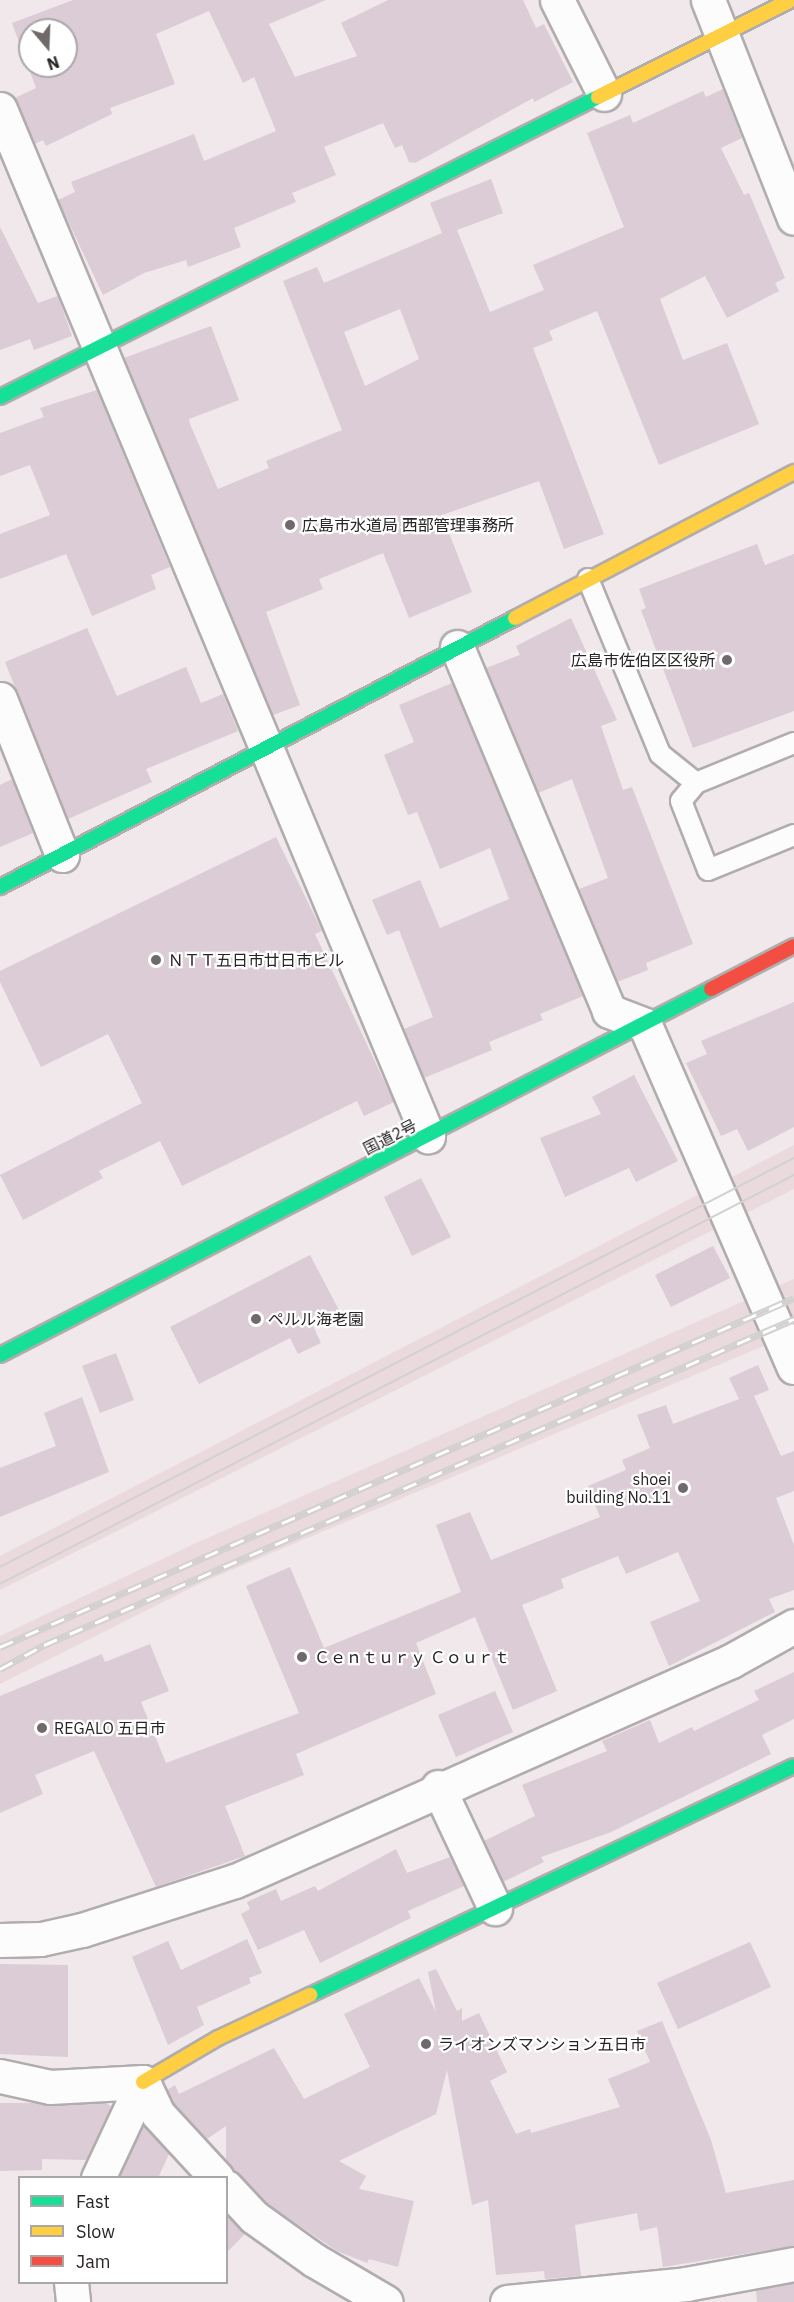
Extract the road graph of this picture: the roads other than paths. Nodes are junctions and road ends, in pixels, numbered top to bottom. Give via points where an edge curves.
1 (557, 0) edge
2 (708, 0) edge
3 (791, 0) edge
4 (722, 34) junction
5 (604, 94) junction
6 (0, 110) edge
7 (794, 218) edge
8 (101, 344) junction
9 (0, 397) edge
10 (794, 472) edge
11 (588, 579) junction
12 (457, 647) junction
13 (0, 699) edge
14 (794, 743) edge
15 (269, 747) junction
16 (696, 783) junction
17 (794, 835) edge
18 (62, 855) junction
19 (0, 887) edge
20 (794, 946) edge
21 (645, 1025) junction
22 (428, 1136) junction
23 (0, 1355) edge
24 (794, 1367) edge
25 (794, 1626) edge
26 (794, 1766) edge
27 (438, 1787) junction
28 (495, 1908) junction
29 (0, 1940) edge
30 (0, 2076) edge
31 (143, 2082) junction
32 (99, 2176) edge
33 (215, 2176) edge
34 (228, 2189) edge
35 (794, 2265) edge
36 (71, 2284) edge
37 (723, 2290) edge
38 (384, 2301) edge
39 (73, 2302) edge
40 (507, 2302) edge

1 - 5 street
2 - 4 street
3 - 4 main road
4 - 5 main road
4 - 7 street
5 - 8 main road
6 - 8 street
8 - 9 main road
8 - 15 street
10 - 11 main road
11 - 12 main road
11 - 16 lane via 660,754
12 - 15 main road
12 - 21 street via 609,1011
13 - 18 street
14 - 16 lane
15 - 18 main road
15 - 22 street
16 - 17 lane via 681,801 708,870
18 - 19 main road
20 - 21 main road, 国道2号
21 - 22 main road, 国道2号
21 - 24 street
22 - 23 main road, 国道2号
25 - 27 street via 672,1688
26 - 28 main road
27 - 28 street
27 - 29 street via 387,1815 225,1884 82,1930 41,1939
28 - 31 main road via 218,2038
30 - 31 street via 50,2086
31 - 32 street
31 - 33 street via 158,2114
34 - 38 street via 254,2217 314,2260
35 - 37 street
36 - 39 street
37 - 40 street

